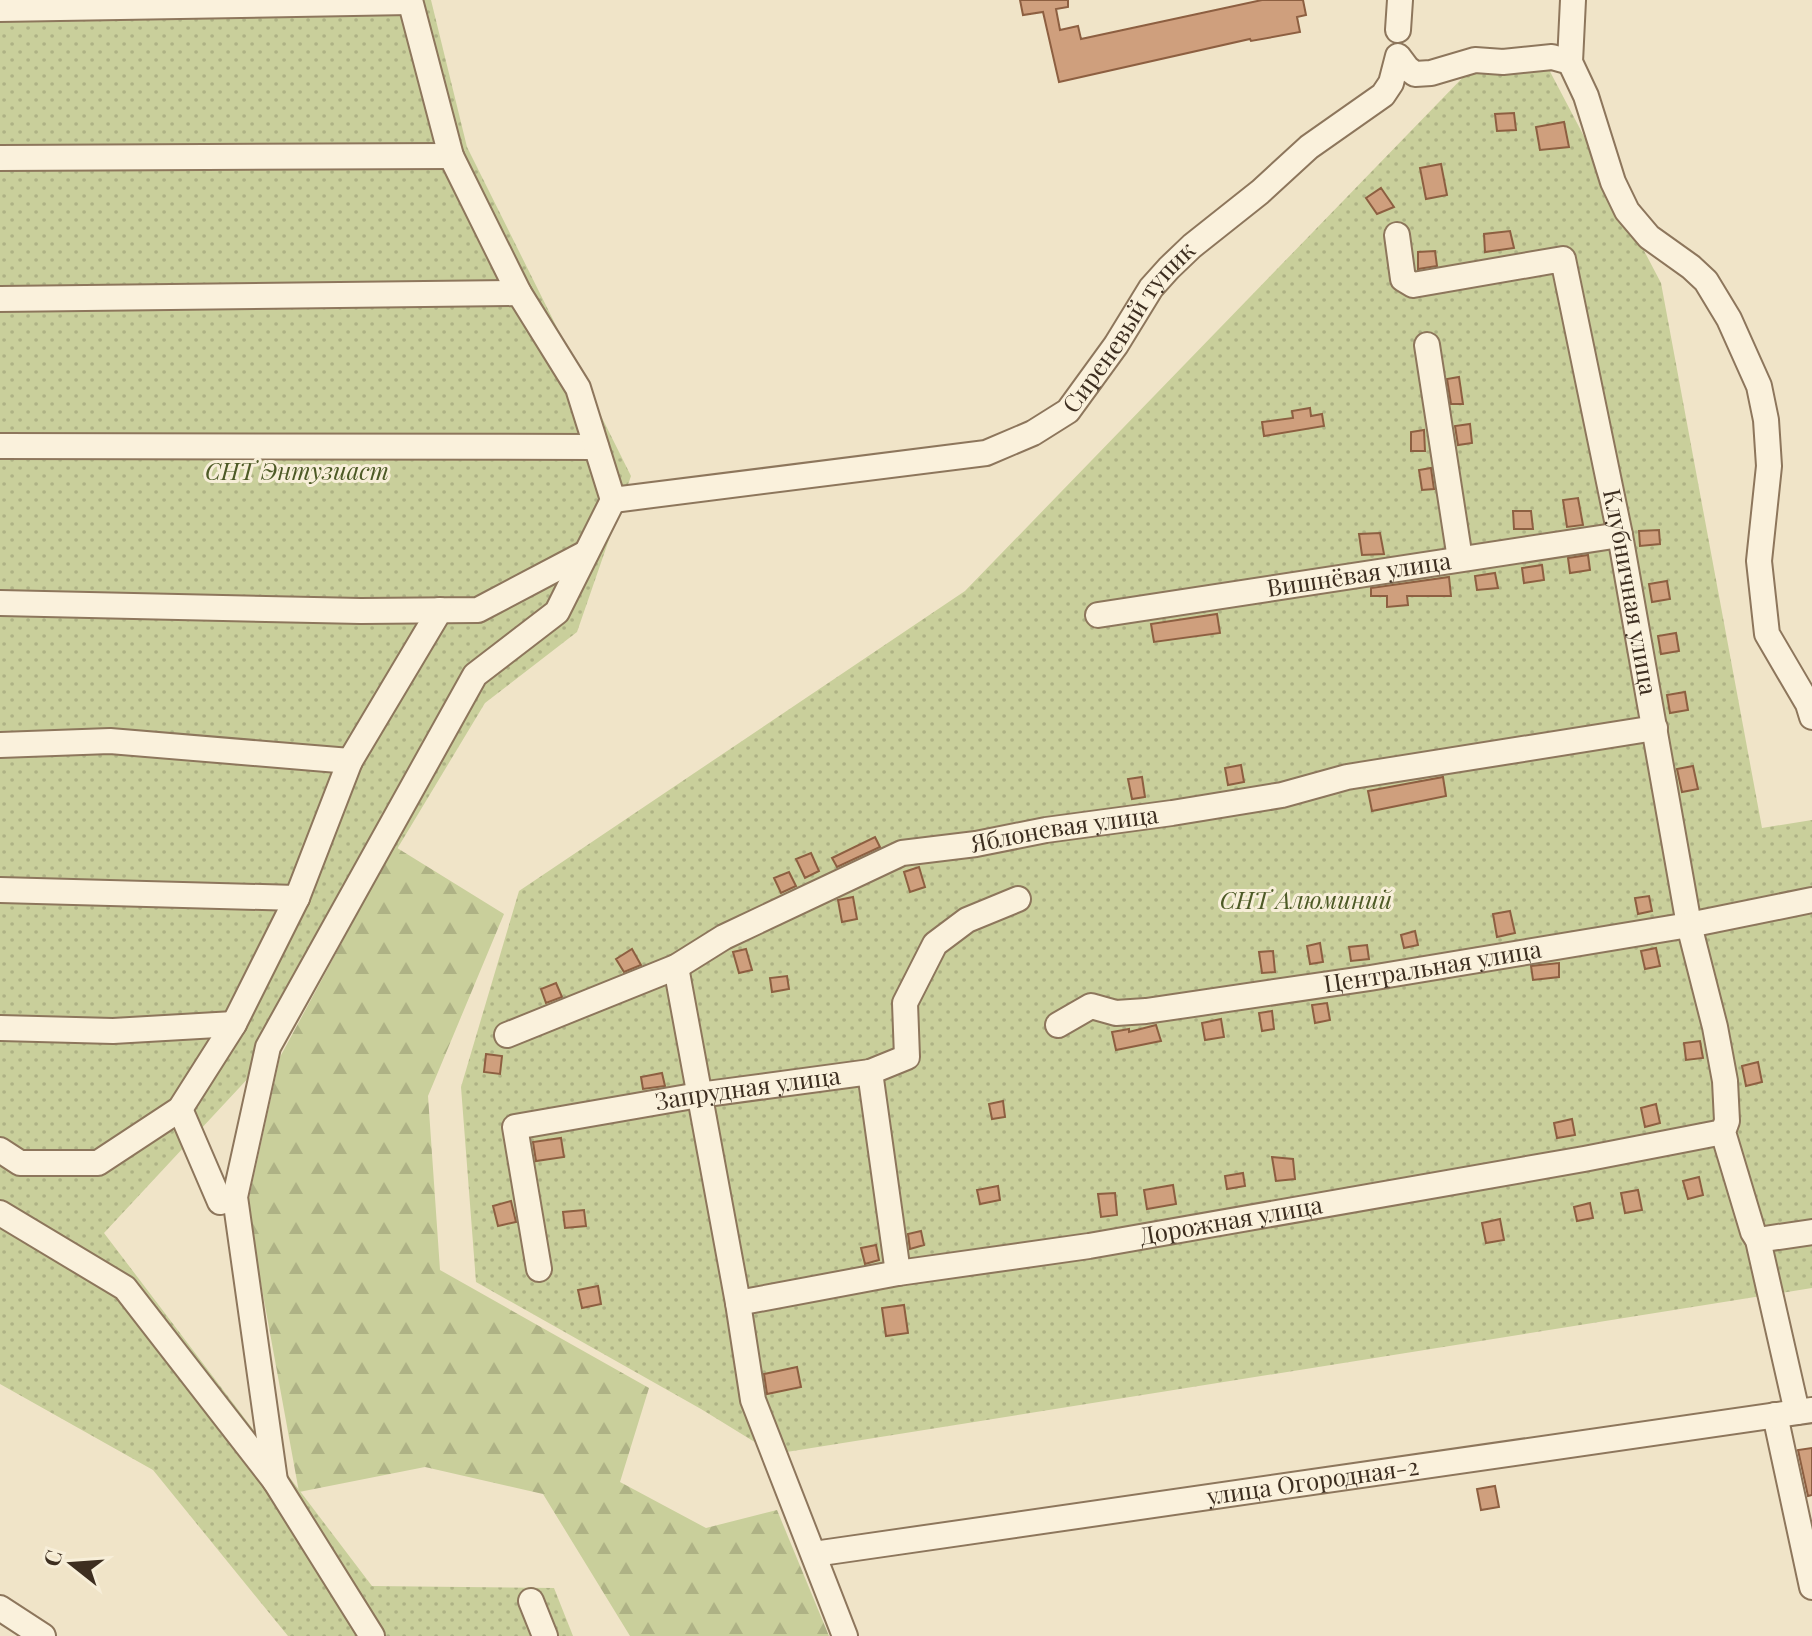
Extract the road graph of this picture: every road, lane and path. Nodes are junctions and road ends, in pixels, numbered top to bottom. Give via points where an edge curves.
1 (1400, 0) edge
2 (1573, 0) edge
3 (410, 1) edge
4 (0, 9) edge
5 (1398, 30) dead end
6 (1570, 62) junction
7 (451, 156) junction
8 (0, 158) edge
9 (1397, 235) dead end
10 (519, 293) junction
11 (0, 299) edge
12 (1427, 345) dead end
13 (0, 446) edge
14 (596, 447) junction
15 (613, 500) junction
16 (1620, 535) junction
17 (586, 553) junction
18 (1460, 559) junction
19 (0, 603) edge
20 (440, 610) junction
21 (1098, 615) dead end
22 (1812, 717) edge
23 (1655, 728) junction
24 (0, 745) edge
25 (350, 761) junction
26 (0, 890) edge
27 (297, 898) junction
28 (1018, 899) dead end
29 (1812, 900) edge
30 (1689, 925) junction
31 (676, 967) junction
32 (234, 1024) junction
33 (1058, 1025) dead end
34 (0, 1028) edge
35 (507, 1035) dead end
36 (870, 1072) junction
37 (699, 1095) junction
38 (180, 1109) junction
39 (1723, 1132) junction
40 (0, 1150) edge
41 (235, 1197) junction
42 (0, 1213) edge
43 (1812, 1232) edge
44 (1758, 1240) junction
45 (539, 1269) dead end
46 (898, 1273) junction
47 (738, 1303) junction
48 (1795, 1413) edge
49 (275, 1481) junction
50 (814, 1554) junction
51 (1812, 1587) edge
52 (531, 1601) dead end
53 (0, 1608) edge
54 (43, 1636) edge
55 (372, 1636) edge
56 (545, 1636) edge
57 (845, 1636) edge

1 - 5 street
2 - 6 street
3 - 4 street
3 - 7 street
6 - 15 street, Сиреневый тупик via 1552,57 1475,60 1415,74 1398,56 1383,95 1309,147 1169,268 1068,411 1033,433 986,453
6 - 22 street via 1627,211 1649,237 1706,281 1759,386 1769,466 1759,561 1767,634
7 - 8 street
7 - 10 street
9 - 16 street, Клубничная улица via 1403,279 1413,285 1563,259
10 - 11 street
10 - 14 street via 578,388
12 - 18 street
13 - 14 street
14 - 15 street
15 - 17 street
16 - 18 street, Вишнёвая улица
16 - 23 street, Клубничная улица
17 - 20 street via 478,610
17 - 41 street via 557,612 475,675 268,1047
18 - 21 street, Вишнёвая улица
19 - 20 street
20 - 25 street
23 - 30 street, Клубничная улица
23 - 31 street, Яблоневая улица via 1347,777 1172,813 902,853 724,937
24 - 25 street via 110,741
25 - 27 street
26 - 27 street
27 - 32 street
28 - 36 street, Запрудная улица via 967,920 935,944 905,1003 907,1057
29 - 30 street, Центральная улица
30 - 33 street, Центральная улица via 1146,1011 1116,1013 1091,1006
30 - 39 street, Клубничная улица via 1725,1081
31 - 35 street, Яблоневая улица
31 - 37 street
32 - 34 street via 113,1031
32 - 38 street
36 - 37 street, Запрудная улица
36 - 46 street
37 - 45 street, Запрудная улица via 515,1127
37 - 47 street
38 - 40 street via 98,1163 20,1163
38 - 41 street via 220,1202
39 - 44 street
39 - 46 street, Дорожная улица via 1089,1246
41 - 49 street
42 - 49 street via 125,1288
43 - 44 street
44 - 48 street
46 - 47 street, Дорожная улица
47 - 50 street via 753,1400
48 - 50 street, улица Огородная-2
48 - 51 street
49 - 55 street
50 - 57 street
52 - 56 street
53 - 54 street

